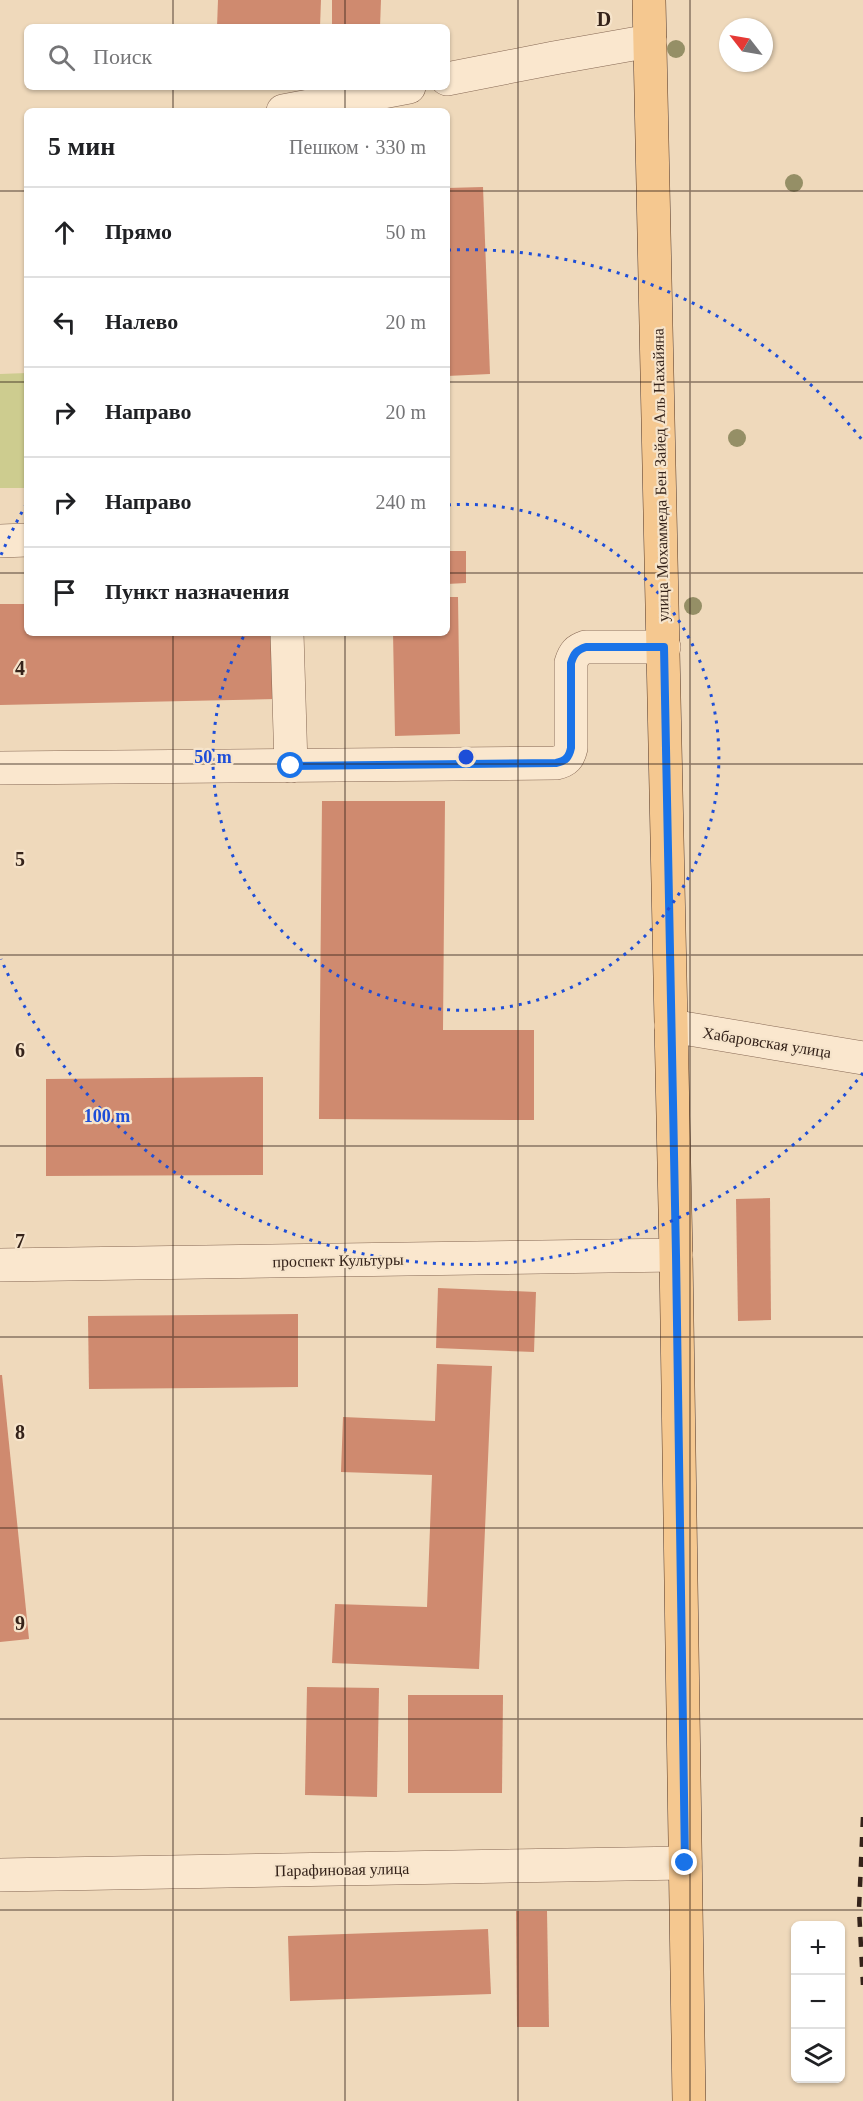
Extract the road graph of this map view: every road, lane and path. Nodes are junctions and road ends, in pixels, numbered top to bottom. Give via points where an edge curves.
1 (649, 0) edge
2 (650, 41) junction
3 (450, 78) edge
4 (393, 90) edge
5 (299, 108) edge
6 (24, 540) edge
7 (0, 541) edge
8 (287, 636) edge
9 (664, 647) junction
10 (291, 766) junction
11 (0, 768) edge
12 (671, 1026) junction
13 (863, 1058) edge
14 (676, 1255) junction
15 (0, 1265) edge
16 (685, 1863) junction
17 (0, 1875) edge
18 (689, 2101) edge

1 - 2 main road, улица Мохаммеда Бен Зайед Аль Нахайяна
2 - 3 street
2 - 9 main road, улица Мохаммеда Бен Зайед Аль Нахайяна
4 - 5 street
6 - 7 street
8 - 10 street
9 - 10 street via 586,647 573,655 571,748 564,761
9 - 12 main road, улица Мохаммеда Бен Зайед Аль Нахайяна
10 - 11 street
12 - 13 street, Хабаровская улица
12 - 14 main road, улица Мохаммеда Бен Зайед Аль Нахайяна
14 - 15 street, проспект Культуры
14 - 16 main road, улица Мохаммеда Бен Зайед Аль Нахайяна
16 - 17 street, Парафиновая улица
16 - 18 main road, улица Мохаммеда Бен Зайед Аль Нахайяна

